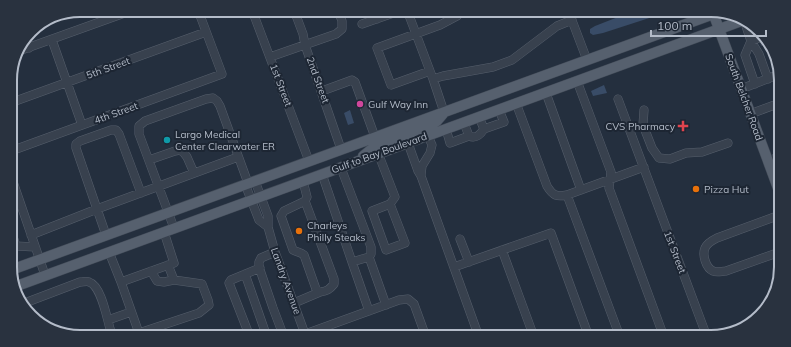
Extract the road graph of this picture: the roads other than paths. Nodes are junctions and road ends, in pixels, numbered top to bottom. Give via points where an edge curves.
1 (114, 17) edge
2 (201, 17) edge
3 (255, 17) edge
4 (297, 17) edge
5 (341, 17) edge
6 (383, 17) edge
7 (409, 17) edge
8 (455, 17) edge
9 (571, 17) edge
10 (702, 17) edge
11 (716, 17) edge
12 (377, 19) joint
13 (572, 20) junction
14 (737, 23) edge
15 (362, 24) dead end
16 (719, 30) junction
17 (751, 31) edge
18 (206, 32) junction
19 (416, 34) junction
20 (756, 39) junction
21 (52, 40) junction
22 (28, 45) edge
23 (305, 45) junction
24 (29, 48) junction
25 (25, 49) edge
26 (270, 58) junction
27 (587, 60) junction
28 (430, 71) junction
29 (774, 77) edge
30 (433, 79) junction
31 (768, 79) junction
32 (577, 81) junction
33 (67, 82) junction
34 (755, 84) junction
35 (741, 89) junction
36 (322, 91) junction
37 (546, 93) junction
38 (618, 99) dead end
39 (17, 100) edge
40 (516, 103) junction
41 (774, 105) edge
42 (499, 110) junction
43 (644, 110) dead end
44 (444, 112) junction
45 (750, 114) junction
46 (479, 117) junction
47 (464, 123) junction
48 (82, 125) junction
49 (446, 129) junction
50 (484, 129) junction
51 (428, 136) junction
52 (469, 136) junction
53 (375, 137) junction
54 (408, 143) junction
55 (728, 143) dead end
56 (17, 149) edge
57 (341, 149) junction
58 (378, 153) junction
59 (238, 157) junction
60 (774, 159) edge
61 (149, 160) junction
62 (309, 161) junction
63 (357, 161) junction
64 (768, 161) junction
65 (644, 167) junction
66 (341, 168) junction
67 (194, 173) junction
68 (322, 174) junction
69 (421, 176) junction
70 (774, 177) edge
71 (610, 179) junction
72 (303, 181) junction
73 (249, 183) junction
74 (159, 186) junction
75 (581, 190) junction
76 (141, 193) junction
77 (567, 195) junction
78 (261, 196) junction
79 (251, 200) junction
80 (17, 201) edge
81 (305, 201) junction
82 (390, 204) junction
83 (97, 209) junction
84 (168, 212) junction
85 (774, 217) edge
86 (268, 227) junction
87 (174, 228) junction
88 (164, 232) junction
89 (31, 235) junction
90 (106, 235) junction
91 (460, 239) dead end
92 (35, 247) junction
93 (17, 248) edge
94 (502, 250) junction
95 (109, 252) junction
96 (275, 252) junction
97 (774, 253) edge
98 (369, 257) junction
99 (39, 259) junction
100 (352, 262) junction
101 (469, 262) junction
102 (168, 265) junction
103 (454, 267) junction
104 (17, 268) edge
105 (260, 268) junction
106 (151, 271) junction
107 (245, 274) junction
108 (45, 275) junction
109 (174, 280) junction
110 (121, 282) junction
111 (19, 285) edge
112 (320, 292) junction
113 (27, 302) edge
114 (294, 302) junction
115 (386, 305) junction
116 (369, 311) junction
117 (131, 312) junction
118 (108, 320) junction
119 (110, 330) edge
120 (138, 330) edge
121 (154, 330) edge
122 (247, 330) edge
123 (265, 330) edge
124 (281, 330) edge
125 (304, 330) edge
126 (316, 330) edge
127 (423, 330) edge
128 (476, 330) edge
129 (531, 330) edge
130 (586, 330) edge
131 (617, 330) edge
132 (661, 330) edge
133 (704, 330) edge

1 - 21 street
2 - 18 street
3 - 26 street, 1st Street
4 - 23 street, 2nd Street
5 - 23 street via 342,29 336,34
6 - 12 street
7 - 19 street
8 - 19 street
9 - 13 street
10 - 27 main road, Gulf to Bay Boulevard
11 - 16 main road, South Belcher Road
12 - 15 street
13 - 27 street
13 - 30 street via 556,26 512,60 493,67
14 - 16 main road, Gulf to Bay Boulevard
16 - 32 main road, Gulf to Bay Boulevard
16 - 35 main road, South Belcher Road
17 - 20 street
18 - 33 street, 5th Street
18 - 48 street, 4th Street via 222,74
19 - 28 street
19 - 28 street via 377,48 391,85
20 - 31 street
20 - 34 street via 745,55
21 - 24 street
21 - 33 street
22 - 24 street
23 - 26 street
23 - 36 street, 2nd Street
24 - 25 street
26 - 62 street, 1st Street
27 - 44 main road, Gulf to Bay Boulevard
28 - 30 street
29 - 31 street
30 - 44 street
31 - 34 street
32 - 37 main road, Gulf to Bay Boulevard
32 - 71 street via 611,172
33 - 39 street, 5th Street
33 - 48 street
34 - 35 street
35 - 45 main road, South Belcher Road
36 - 53 street via 352,80 355,82
36 - 57 street, 2nd Street
37 - 40 main road, Gulf to Bay Boulevard
37 - 75 street
38 - 65 street, 1st Street
40 - 42 main road, Gulf to Bay Boulevard
40 - 77 street via 547,186 552,194
41 - 45 street
42 - 46 main road, Gulf to Bay Boulevard
42 - 50 street via 504,122
43 - 55 street via 643,125 659,158 670,159
44 - 53 main road, Gulf to Bay Boulevard
44 - 63 main road via 437,121 426,128 374,147
45 - 64 main road, South Belcher Road
46 - 47 main road, Gulf to Bay Boulevard
46 - 50 street
47 - 49 main road, Gulf to Bay Boulevard
47 - 52 street
48 - 56 street, 4th Street
49 - 51 main road, Gulf to Bay Boulevard
49 - 52 street via 450,143
50 - 52 street via 480,135 473,138
51 - 54 main road, Gulf to Bay Boulevard
51 - 69 street via 432,145 422,166
53 - 57 main road, Gulf to Bay Boulevard
54 - 58 main road, Gulf to Bay Boulevard
54 - 69 street
57 - 62 main road, Gulf to Bay Boulevard
58 - 63 main road, Gulf to Bay Boulevard
58 - 82 street via 395,197
59 - 61 street via 220,106 213,98 145,121 140,126 139,134
59 - 67 street
59 - 73 street
60 - 64 street
61 - 67 street via 180,150 187,156
61 - 74 street
62 - 73 main road, Gulf to Bay Boulevard
63 - 66 main road, Gulf to Bay Boulevard
64 - 70 main road, South Belcher Road
65 - 71 street
65 - 133 street, 1st Street
66 - 68 main road, Gulf to Bay Boulevard
66 - 98 street via 371,247
67 - 74 street
68 - 72 main road, Gulf to Bay Boulevard
68 - 100 street
69 - 103 street
71 - 75 street
71 - 132 street via 609,188
72 - 78 main road, Gulf to Bay Boulevard
72 - 81 street via 307,197
73 - 78 street, Landry Avenue
73 - 79 street, Landry Avenue
73 - 84 main road, Gulf to Bay Boulevard
74 - 76 street
74 - 84 street
75 - 77 street
76 - 83 street
76 - 83 street via 116,130 80,141 76,148
77 - 131 street
78 - 79 main road, Gulf to Bay Boulevard
78 - 86 street, Landry Avenue via 268,216
79 - 86 street, Landry Avenue via 259,220
79 - 87 main road, Gulf to Bay Boulevard
80 - 89 street
81 - 112 street via 334,279 332,287
81 - 112 street via 284,211 281,216 293,250 304,255 316,289
82 - 82 street via 404,243 386,250 372,211
83 - 89 street
83 - 90 street
84 - 87 street
84 - 90 main road, Gulf to Bay Boulevard
85 - 97 street via 717,238 705,248 704,254 709,268 719,272
86 - 96 street, Landry Avenue
87 - 88 main road, Gulf to Bay Boulevard
88 - 95 main road, Gulf to Bay Boulevard
88 - 102 street via 174,263
89 - 92 street
90 - 99 main road, Gulf to Bay Boulevard
91 - 101 street
92 - 93 street
92 - 99 street
94 - 101 street
94 - 129 street
94 - 130 street via 551,233
95 - 108 main road, Gulf to Bay Boulevard
95 - 110 street
96 - 105 street via 261,258
96 - 114 street, Landry Avenue
98 - 100 street
98 - 115 street
99 - 104 main road, Gulf to Bay Boulevard
99 - 108 street
100 - 116 street
101 - 103 street
102 - 106 street
102 - 109 street
103 - 128 street
105 - 107 street
105 - 124 street
106 - 109 street via 157,281
106 - 110 street
107 - 122 street via 229,283
107 - 123 street
108 - 111 main road, Gulf to Bay Boulevard
109 - 121 street via 202,284 209,305 200,313
110 - 117 street
112 - 114 street
113 - 118 street via 88,281 96,286
114 - 125 street, Landry Avenue
115 - 116 street
115 - 127 street via 408,299 414,304
116 - 126 street
117 - 118 street
117 - 120 street
118 - 119 street

